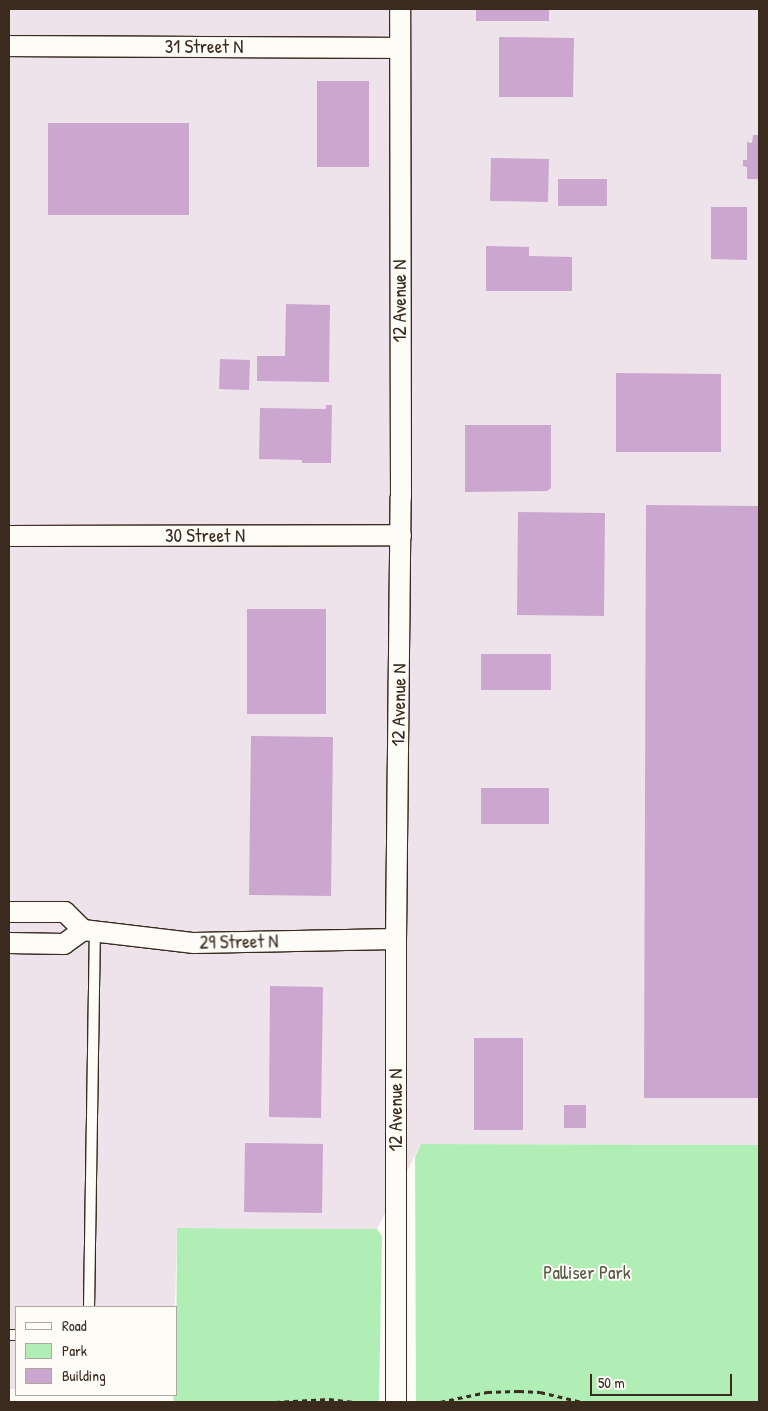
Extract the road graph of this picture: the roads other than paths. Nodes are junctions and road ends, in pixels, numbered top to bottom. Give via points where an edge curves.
1 (400, 9) edge
2 (9, 46) edge
3 (400, 48) junction
4 (401, 535) junction
5 (9, 536) edge
6 (9, 912) edge
7 (89, 930) junction
8 (396, 940) junction
9 (9, 943) edge
10 (89, 1306) edge
11 (396, 1402) edge

1 - 3 street, 12 Avenue N
2 - 3 street, 31 Street N
3 - 4 street, 12 Avenue N
4 - 5 street, 30 Street N
4 - 8 street, 12 Avenue N
6 - 7 street via 66,912
7 - 8 street, 29 Street N via 194,942
7 - 9 street via 64,944
7 - 10 lane
8 - 11 street, 12 Avenue N

